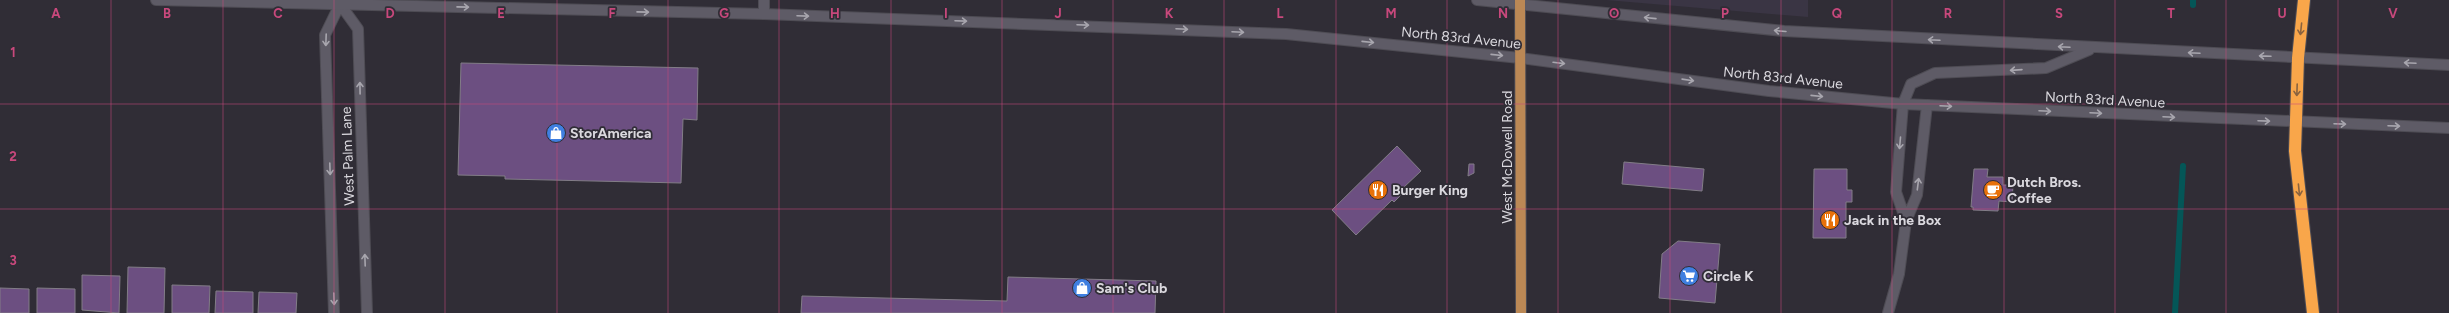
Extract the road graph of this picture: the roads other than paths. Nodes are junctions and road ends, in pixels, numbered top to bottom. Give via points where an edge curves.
1 (156, 0) edge
2 (764, 0) edge
3 (1477, 0) edge
4 (2304, 0) edge
5 (340, 2) edge
6 (1520, 2) edge
7 (764, 14) junction
8 (2093, 48) junction
9 (1520, 58) junction
10 (2298, 58) junction
11 (2449, 65) edge
12 (1903, 104) junction
13 (1927, 105) junction
14 (2296, 122) junction
15 (2449, 128) edge
16 (1906, 221) junction
17 (334, 313) edge
18 (367, 313) edge
19 (1521, 313) edge
20 (1888, 313) edge
21 (2313, 313) edge

1 - 5 main road, North 83rd Avenue
2 - 7 main road
3 - 6 main road
4 -> 10 highway
5 -> 7 main road, North 83rd Avenue
5 -> 17 main road, West Palm Lane via 325,35
18 -> 5 main road, West Palm Lane via 358,29
8 -> 6 main road via 1784,31
6 - 9 main road, West McDowell Road
7 -> 9 main road, North 83rd Avenue via 1286,34
10 -> 8 main road
8 -> 12 main road via 2046,68 1935,73 1911,84
9 -> 12 main road, North 83rd Avenue via 1754,89
9 - 19 main road, West McDowell Road
11 -> 10 main road
10 -> 14 highway
12 - 13 main road, North 83rd Avenue
12 -> 16 main road via 1896,192
13 -> 14 main road, North 83rd Avenue
16 -> 13 main road via 1916,195
14 -> 15 main road, North 83rd Avenue
14 -> 21 highway via 2295,151
16 - 20 main road via 1899,274

